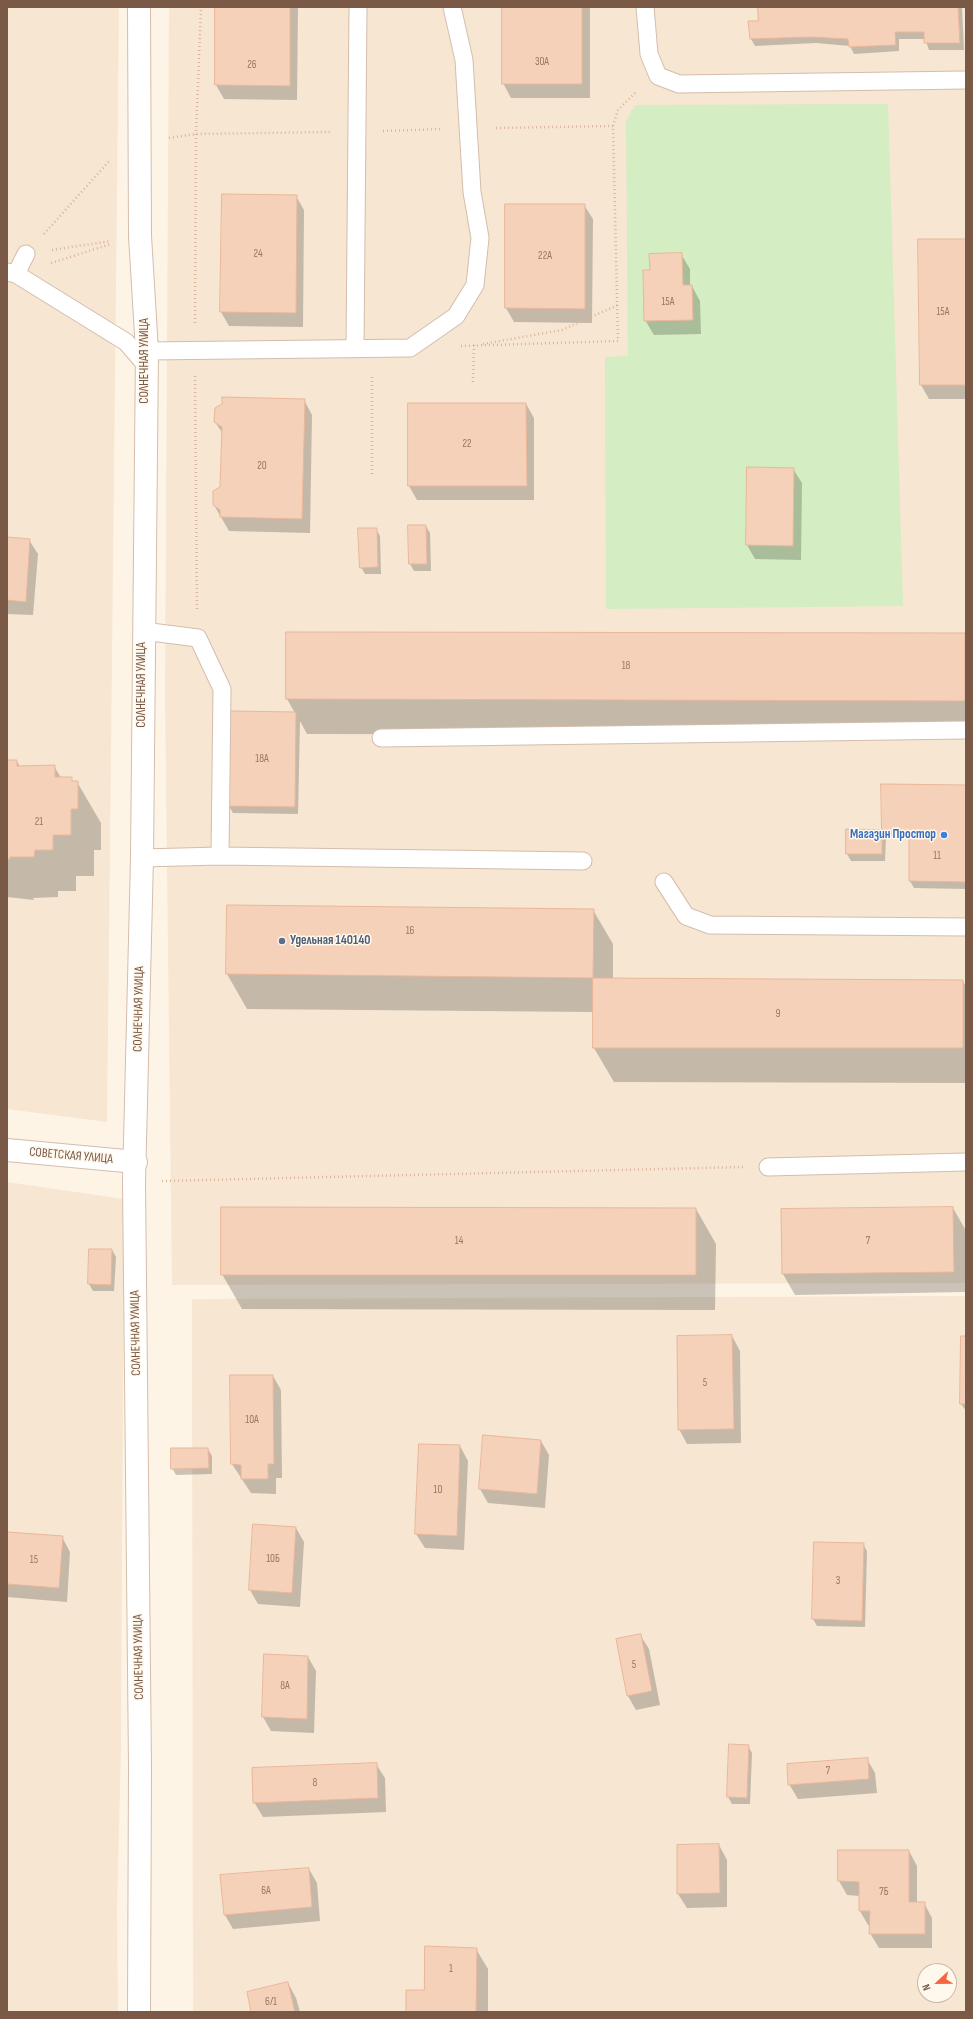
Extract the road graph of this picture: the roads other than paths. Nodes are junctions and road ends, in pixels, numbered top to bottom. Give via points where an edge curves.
1 (139, 7) edge
2 (358, 7) edge
3 (452, 7) edge
4 (645, 7) edge
5 (966, 80) edge
6 (26, 254) road end
7 (12, 273) edge
8 (355, 348) junction
9 (146, 358) junction
10 (143, 631) junction
11 (966, 730) edge
12 (381, 738) dead end
13 (220, 856) junction
14 (142, 858) junction
15 (583, 861) dead end
16 (664, 882) dead end
17 (966, 927) edge
18 (7, 1150) edge
19 (966, 1162) edge
20 (768, 1166) road end
21 (135, 1172) junction
22 (139, 2012) edge

1 - 9 street, СОЛНЕЧНАЯ УЛИЦА via 140,136 133,237
2 - 8 lane
3 - 8 lane via 464,60 472,192 480,238 475,285 456,316 410,348
4 - 5 lane via 650,54 658,76 679,84
6 - 7 lane
7 - 9 lane via 126,342
8 - 9 lane
9 - 10 street, СОЛНЕЧНАЯ УЛИЦА
10 - 13 lane via 198,638 222,689
10 - 14 street, СОЛНЕЧНАЯ УЛИЦА
11 - 12 lane
13 - 14 lane
13 - 15 lane
14 - 21 street, СОЛНЕЧНАЯ УЛИЦА
16 - 17 lane via 686,916 710,925
18 - 21 street, СОВЕТСКАЯ УЛИЦА
19 - 20 lane
21 - 22 street, СОЛНЕЧНАЯ УЛИЦА via 140,1767

